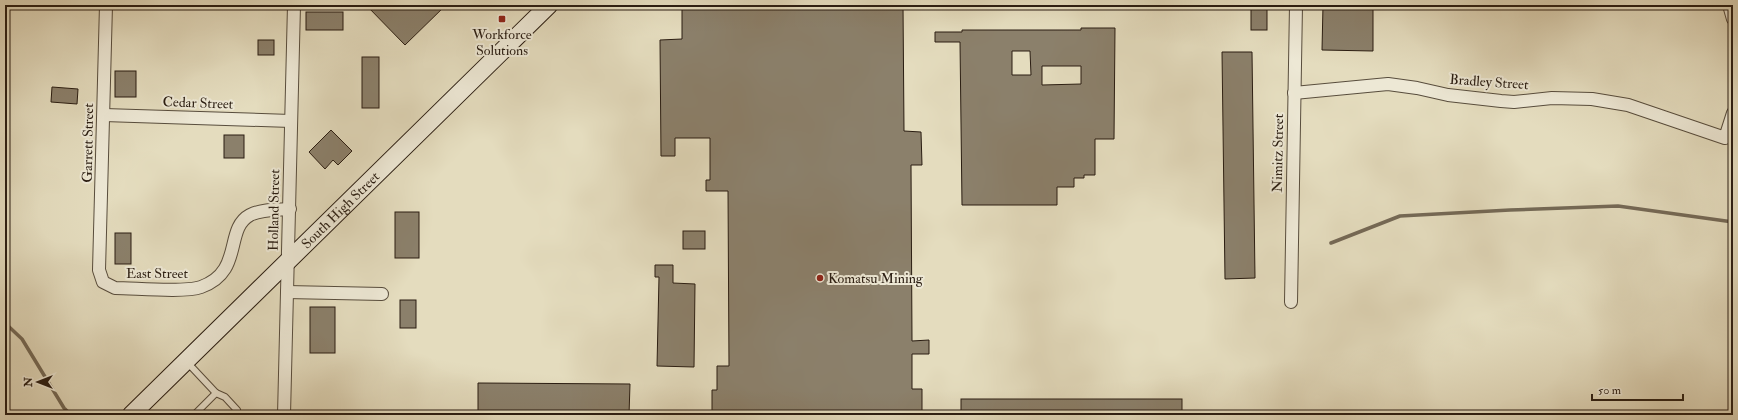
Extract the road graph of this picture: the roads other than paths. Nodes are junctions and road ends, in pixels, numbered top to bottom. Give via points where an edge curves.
1 (106, 5) edge
2 (294, 5) edge
3 (549, 5) edge
4 (1296, 5) edge
5 (1729, 5) edge
6 (1733, 19) edge
7 (1294, 93) junction
8 (1733, 112) edge
9 (104, 115) junction
10 (291, 121) junction
11 (290, 209) junction
12 (289, 260) junction
13 (103, 282) joint
14 (287, 292) junction
15 (382, 294) dead end
16 (1291, 302) dead end
17 (186, 361) junction
18 (216, 393) junction
19 (240, 413) edge
20 (282, 414) edge
21 (131, 415) edge
22 (194, 415) edge

1 - 9 street, Garrett Street
2 - 10 street, Holland Street
3 - 12 main road, South High Street
4 - 7 street, Nimitz Street
5 - 6 street
7 - 8 street, Bradley Street via 1388,84 1514,102 1552,98 1592,99 1628,105 1724,138
7 - 16 street, Nimitz Street
9 - 10 street, Cedar Street
9 - 13 street, Garrett Street via 99,270
10 - 11 street, Holland Street
11 - 12 street, Holland Street
11 - 13 street, East Street via 261,211 246,218 237,232 231,259 225,270 214,280 200,287 115,288
12 - 14 street, Holland Street
12 - 17 main road, South High Street
14 - 15 street
14 - 20 street, Holland Street
17 - 18 lane
17 - 21 main road, South High Street
18 - 19 lane via 225,397
18 - 22 lane

